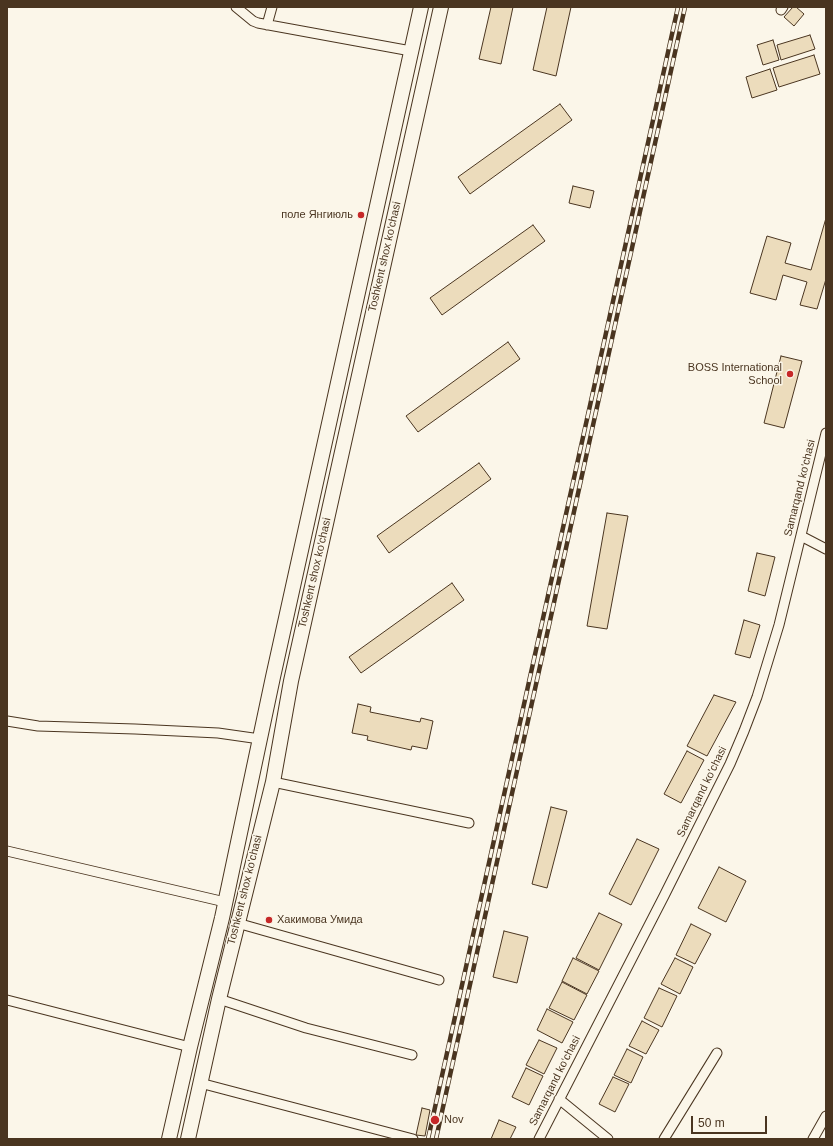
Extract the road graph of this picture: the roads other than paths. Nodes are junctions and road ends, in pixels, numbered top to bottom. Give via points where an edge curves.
1 (236, 7) edge
2 (272, 7) edge
3 (421, 7) edge
4 (441, 7) edge
5 (267, 25) junction
6 (411, 51) junction
7 (826, 433) edge
8 (801, 536) junction
9 (826, 549) edge
10 (273, 677) junction
11 (290, 681) junction
12 (7, 721) edge
13 (260, 739) junction
14 (272, 782) junction
15 (469, 823) dead end
16 (7, 851) edge
17 (225, 902) junction
18 (237, 923) junction
19 (439, 980) dead end
20 (219, 998) junction
21 (7, 1000) edge
22 (190, 1047) junction
23 (717, 1053) dead end
24 (412, 1055) dead end
25 (200, 1083) junction
26 (559, 1099) junction
27 (826, 1116) edge
28 (169, 1139) edge
29 (188, 1139) edge
30 (412, 1139) edge
31 (539, 1139) edge
32 (608, 1139) edge
33 (664, 1139) edge
34 (813, 1139) edge

1 - 5 street via 253,21
2 - 5 street
3 - 6 main road, Toshkent shox ko'chasi
4 - 11 main road, Toshkent shox ko'chasi
5 - 6 street
6 - 10 main road, Toshkent shox ko'chasi
7 - 8 street, Samarqand ko'chasi
8 - 9 street
8 - 26 street, Samarqand ko'chasi via 769,661 737,748
10 - 11 main road
10 - 13 main road, Toshkent shox ko'chasi
11 - 14 main road, Toshkent shox ko'chasi
12 - 13 street via 38,726 128,728
13 - 17 main road, Toshkent shox ko'chasi
14 - 15 street
14 - 18 main road, Toshkent shox ko'chasi
16 - 17 street
17 - 22 main road, Toshkent shox ko'chasi
18 - 19 street
18 - 20 main road, Toshkent shox ko'chasi
20 - 24 street via 306,1028
20 - 25 main road, Toshkent shox ko'chasi
21 - 22 street
22 - 28 main road, Toshkent shox ko'chasi
23 - 33 street
25 - 29 main road, Toshkent shox ko'chasi
25 - 30 street
26 - 31 street, Samarqand ko'chasi
26 - 32 street
27 - 34 street

